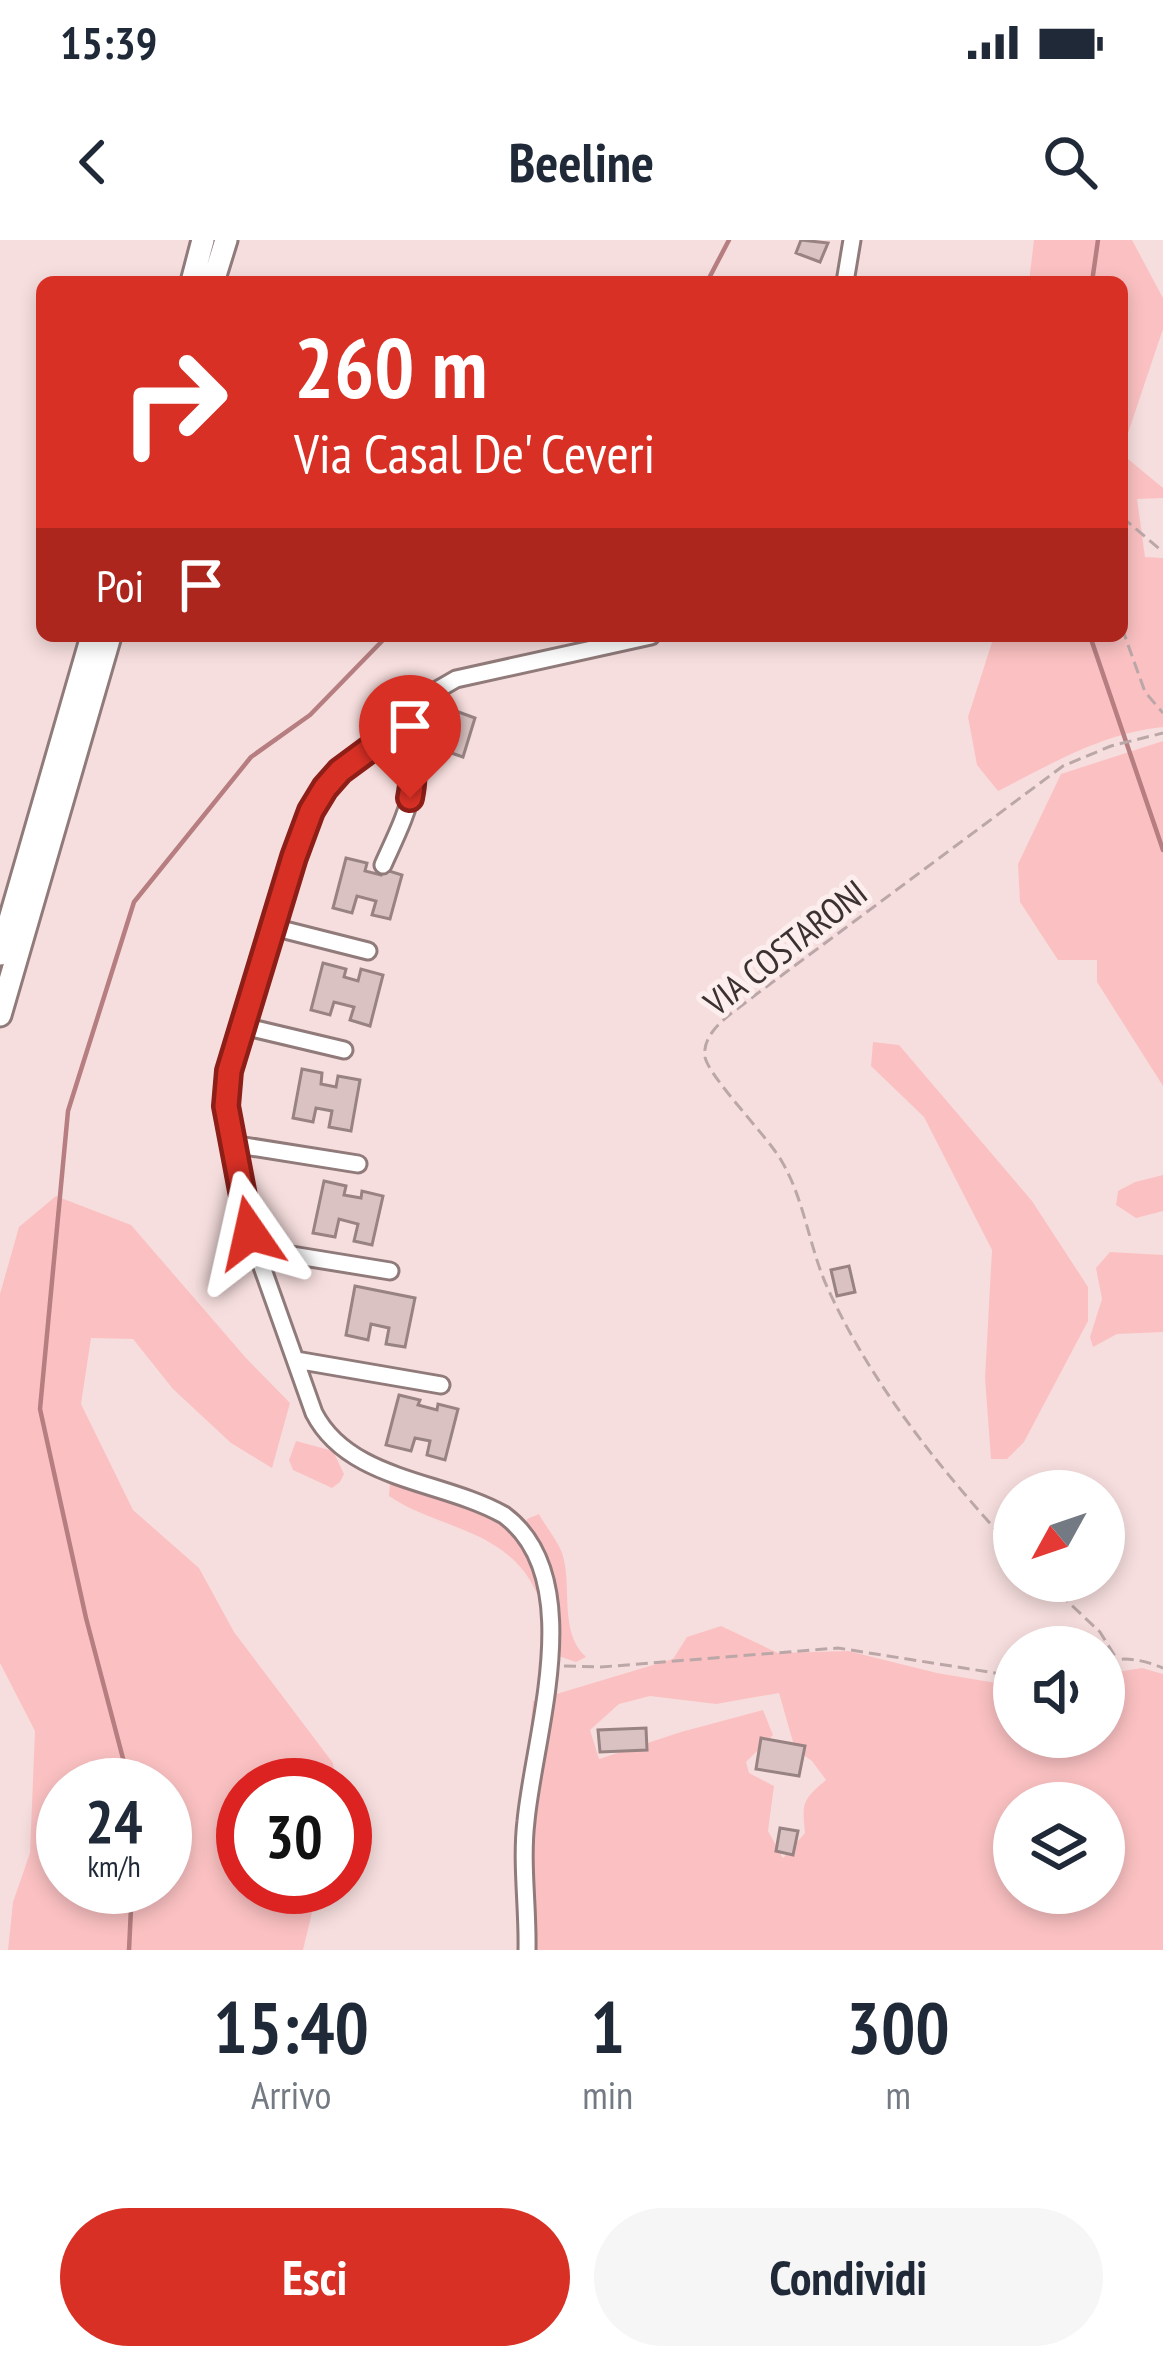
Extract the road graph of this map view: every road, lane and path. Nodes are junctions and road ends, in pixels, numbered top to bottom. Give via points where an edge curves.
1 (202, 240) edge
2 (226, 240) edge
3 (852, 240) edge
4 (193, 276) edge
5 (215, 276) edge
6 (845, 276) edge
7 (1128, 522) edge
8 (1163, 552) edge
9 (90, 642) edge
10 (108, 642) edge
11 (624, 642) edge
12 (1127, 642) edge
13 (1163, 712) edge
14 (1163, 733) edge
15 (340, 771) junction
16 (382, 865) dead end
17 (273, 927) junction
18 (368, 950) dead end
19 (0, 954) edge
20 (0, 1015) edge
21 (242, 1026) junction
22 (344, 1050) dead end
23 (232, 1144) junction
24 (358, 1164) dead end
25 (254, 1249) junction
26 (391, 1271) dead end
27 (296, 1360) junction
28 (441, 1385) dead end
29 (993, 1527) edge
30 (1068, 1602) edge
31 (1094, 1626) edge
32 (1125, 1658) edge
33 (550, 1665) junction
34 (1163, 1668) edge
35 (993, 1673) edge
36 (527, 1950) edge

1 - 4 highway
2 - 5 highway
3 - 6 street
7 - 8 path
9 - 19 highway
10 - 20 highway
11 - 15 street via 456,679
12 - 13 path via 1145,692
14 - 29 path, VIA COSTARONI via 1063,766 754,996 706,1042 710,1069 789,1174 822,1275 874,1374
15 - 16 street via 386,737 409,754 406,812
15 - 17 street via 311,811
17 - 18 street
17 - 21 street
21 - 22 street
21 - 23 street via 226,1087
23 - 24 street
23 - 25 street
25 - 26 street
25 - 27 street
27 - 28 street
27 - 33 street via 322,1429 348,1453 493,1509 521,1530 544,1580
30 - 31 path
32 - 34 path
33 - 35 path via 838,1648
33 - 36 street via 525,1824

